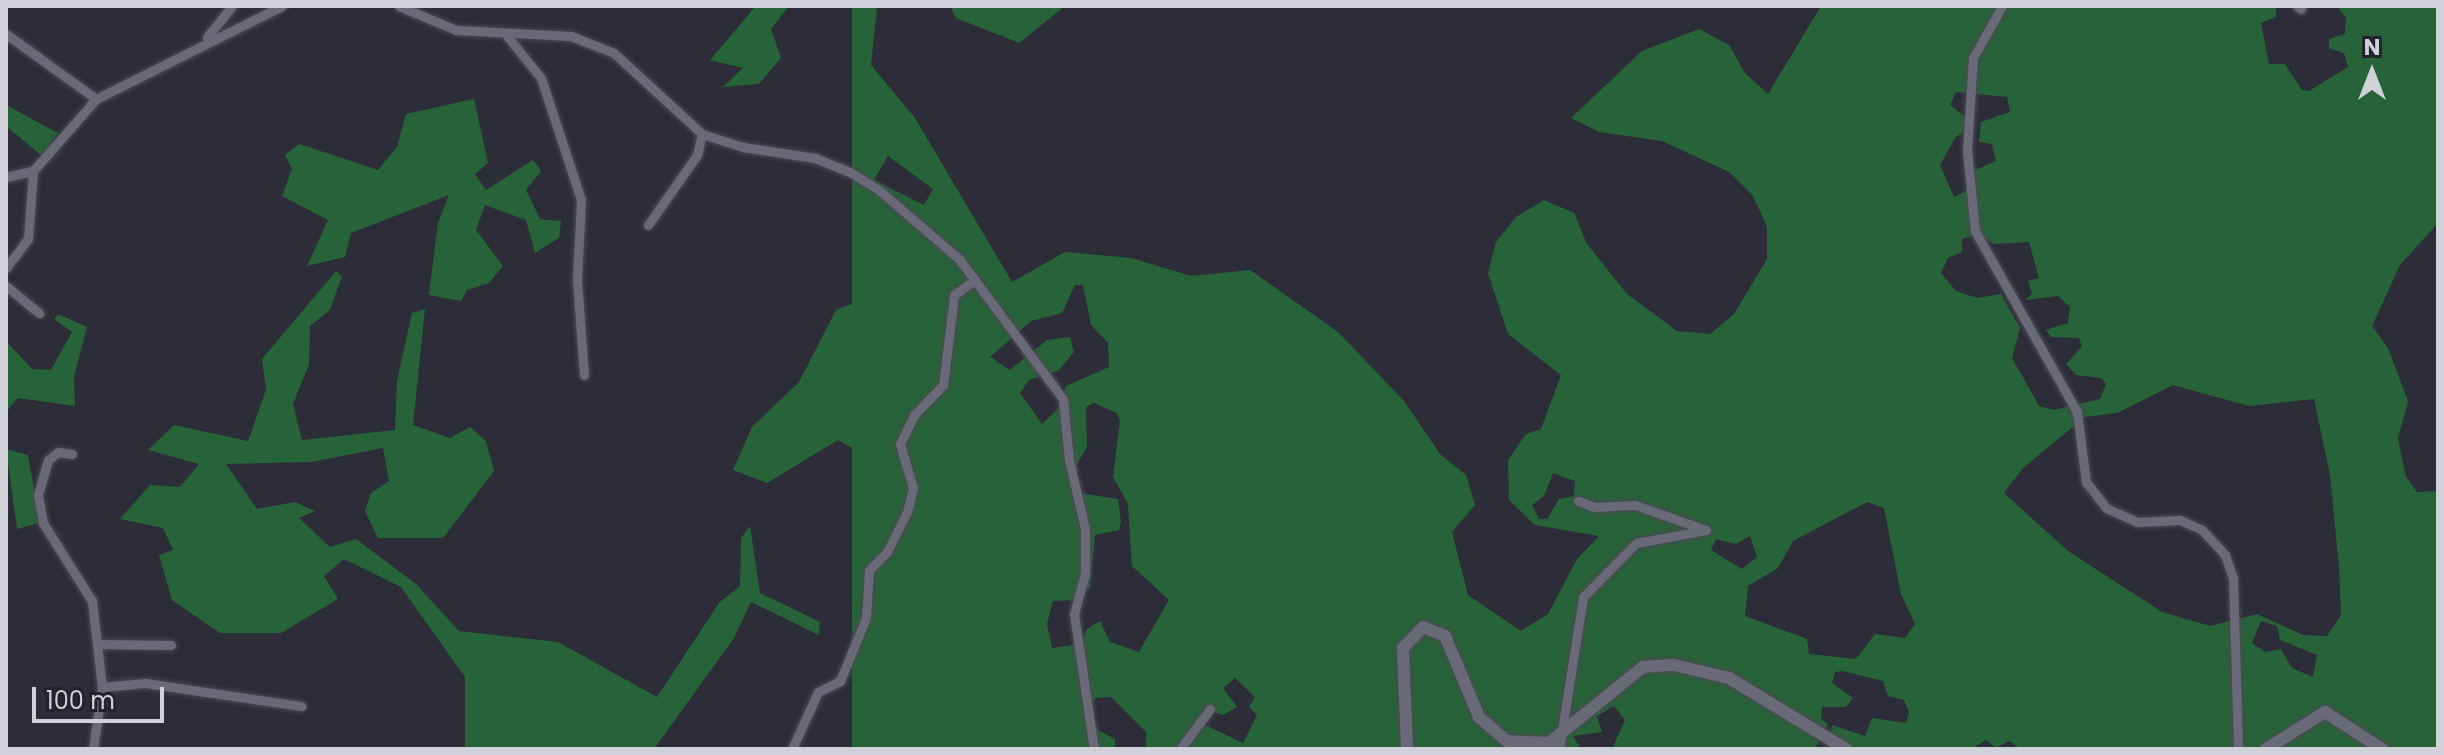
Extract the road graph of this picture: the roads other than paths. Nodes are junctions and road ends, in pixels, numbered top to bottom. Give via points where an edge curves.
1 (232, 6) edge
2 (282, 6) edge
3 (399, 6) edge
4 (2002, 6) edge
5 (6, 34) edge
6 (507, 36) junction
7 (162, 66) junction
8 (96, 99) junction
9 (702, 134) junction
10 (33, 171) junction
11 (6, 177) edge
12 (648, 225) dead end
13 (6, 268) edge
14 (975, 280) junction
15 (6, 286) edge
16 (39, 313) dead end
17 (584, 375) dead end
18 (72, 454) dead end
19 (1578, 501) dead end
20 (99, 644) junction
21 (171, 645) dead end
22 (102, 687) junction
23 (301, 706) dead end
24 (1210, 709) dead end
25 (1561, 743) edge
26 (93, 749) edge
27 (792, 749) edge
28 (1094, 749) edge
29 (1180, 749) edge
30 (1407, 749) edge
31 (1846, 749) edge
32 (2238, 749) edge
33 (2266, 749) edge
34 (2382, 749) edge

1 - 7 street via 214,33
2 - 7 street
3 - 6 street via 456,30
4 - 32 street via 1973,58 1967,150 1975,231 2077,412 2086,482 2106,508 2137,522 2180,520 2202,530 2225,555 2233,578
5 - 8 street
6 - 9 street via 571,36 614,53
6 - 17 street via 541,78 581,200 577,280
7 - 8 street
8 - 10 street
9 - 12 street via 697,155
9 - 14 street via 815,158 850,172 879,190
10 - 11 street
10 - 13 street via 28,239
14 - 27 street via 954,295 943,385 914,415 900,444 913,488 887,552 869,570 866,618 840,681 818,692
14 - 28 street via 1063,399 1085,529 1085,573 1074,614
15 - 16 street
18 - 20 street via 58,452 48,460 38,495 43,523 92,601 92,628
19 - 25 street via 1594,507 1635,505 1706,530 1636,543 1583,597
20 - 21 street
20 - 22 street
22 - 23 street via 145,683
22 - 26 street
24 - 29 street
25 - 30 street via 1525,744 1492,734 1445,636 1423,627 1403,648
25 - 31 street via 1643,667 1674,665 1729,678
33 - 34 street via 2325,712

